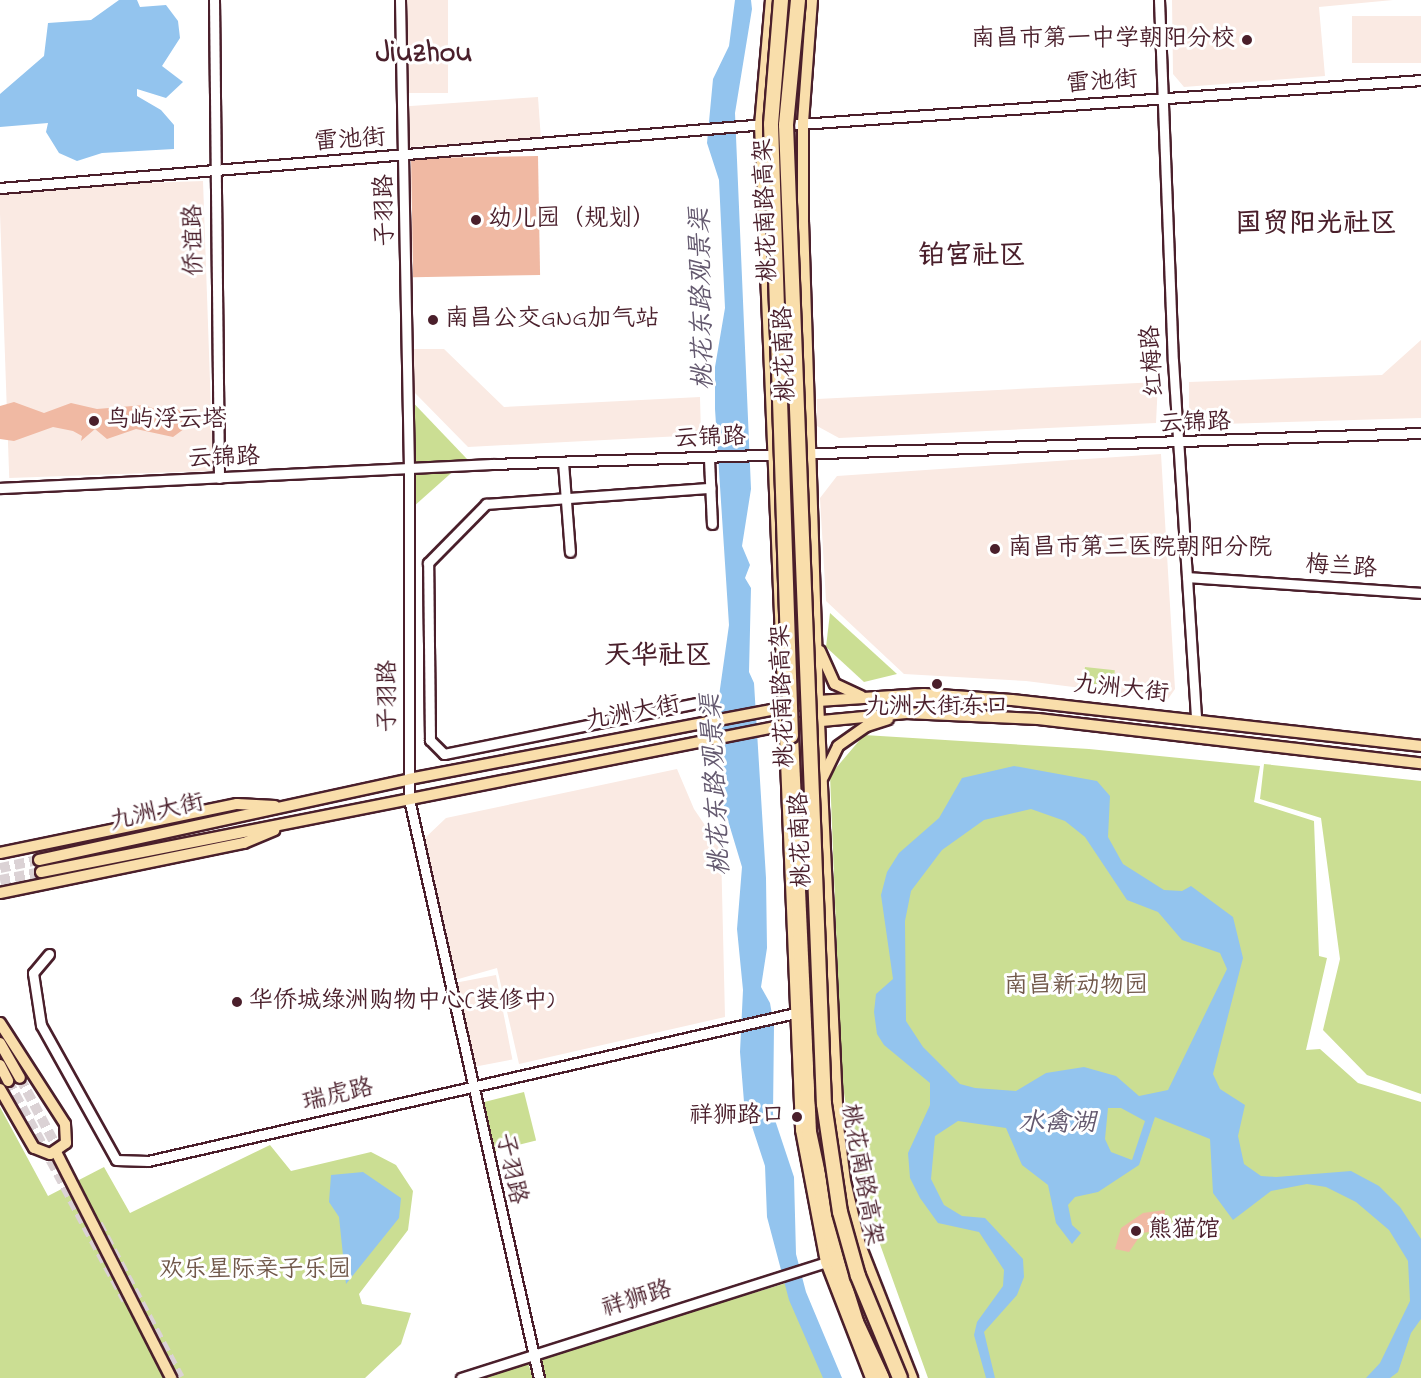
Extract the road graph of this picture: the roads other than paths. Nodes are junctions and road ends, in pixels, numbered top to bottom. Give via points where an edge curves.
1 (214, 0) edge
2 (400, 0) edge
3 (771, 0) edge
4 (781, 0) edge
5 (798, 0) edge
6 (812, 0) edge
7 (1159, 0) edge
8 (1421, 80) edge
9 (1161, 99) junction
10 (802, 123) junction
11 (765, 124) junction
12 (786, 125) junction
13 (405, 157) junction
14 (213, 171) junction
15 (0, 188) edge
16 (1421, 433) edge
17 (1180, 444) junction
18 (810, 454) junction
19 (765, 457) junction
20 (711, 458) junction
21 (563, 462) junction
22 (409, 471) junction
23 (219, 478) junction
24 (0, 488) edge
25 (710, 488) junction
26 (566, 498) junction
27 (712, 524) dead end
28 (570, 552) dead end
29 (1187, 578) junction
30 (1421, 592) edge
31 (815, 634) junction
32 (779, 675) junction
33 (924, 694) junction
34 (818, 701) junction
35 (697, 703) dead end
36 (781, 706) junction
37 (758, 710) junction
38 (906, 713) junction
39 (1196, 719) junction
40 (819, 721) junction
41 (781, 726) junction
42 (1421, 746) edge
43 (409, 759) junction
44 (1421, 763) edge
45 (409, 779) junction
46 (393, 783) junction
47 (821, 783) junction
48 (409, 799) junction
49 (290, 806) junction
50 (293, 822) junction
51 (0, 853) edge
52 (39, 860) tunnel mouth
53 (41, 872) tunnel mouth
54 (2, 892) edge
55 (49, 954) dead end
56 (795, 1013) junction
57 (0, 1023) edge
58 (0, 1043) edge
59 (0, 1065) edge
60 (20, 1078) tunnel mouth
61 (472, 1084) junction
62 (4, 1085) edge
63 (56, 1152) junction
64 (825, 1262) junction
65 (531, 1353) junction
66 (171, 1378) edge
67 (461, 1378) edge
68 (539, 1378) edge
69 (871, 1378) edge
70 (882, 1378) edge
71 (900, 1378) edge
72 (912, 1378) edge

1 - 14 street, 侨谊路
2 - 13 street, 子羽路
3 - 11 main road, 桃花南路
4 - 11 highway, 桃花南路高架, bridge
5 - 12 highway, 桃花南路高架, bridge
6 - 10 main road, 桃花南路
7 - 9 street, 红梅路
8 - 9 street, 雷池街
9 - 10 street, 雷池街
9 - 17 street, 红梅路
10 - 12 street, 雷池街
10 - 18 main road, 桃花南路
11 - 13 street, 雷池街
11 - 19 main road, 桃花南路
11 - 70 highway, 桃花南路高架, bridge via 809,1132 836,1258 856,1322
12 - 71 highway, 桃花南路高架, bridge via 827,1144 858,1276
13 - 14 street, 雷池街
13 - 22 street, 子羽路
14 - 15 street, 雷池街
14 - 23 street, 侨谊路
16 - 17 street, 云锦路
17 - 18 street, 云锦路
17 - 29 street, 红梅路
18 - 19 street, 云锦路
18 - 31 main road, 桃花南路
19 - 20 street, 云锦路
19 - 32 main road, 桃花南路
20 - 21 street, 云锦路
20 - 25 street
21 - 22 street, 云锦路
21 - 26 street
22 - 23 street, 云锦路
22 - 43 street, 子羽路
23 - 24 street, 云锦路
25 - 26 street
25 - 27 street
26 - 28 street
26 - 35 street via 486,504 428,563 430,740 444,754
29 - 30 street, 梅兰路
29 - 39 street, 红梅路
31 - 33 main road via 829,677 846,691 859,696
31 - 34 main road, 桃花南路
32 - 36 main road, 桃花南路
32 - 37 main road via 772,697
33 - 34 main road, 九洲大街
33 - 39 main road, 九洲大街
34 - 36 main road, 九洲大街
34 - 40 main road, 桃花南路
36 - 37 main road, 九洲大街
36 - 41 main road, 桃花南路
37 - 45 main road, 九洲大街
38 - 40 main road, 九洲大街
38 - 44 main road, 九洲大街 via 1038,719
38 - 47 main road via 867,726 843,742 831,754
39 - 42 main road, 九洲大街
40 - 41 main road, 九洲大街
40 - 47 main road, 桃花南路
41 - 48 main road, 九洲大街
41 - 56 main road, 桃花南路
43 - 45 street, 子羽路
43 - 46 street
45 - 46 main road, 九洲大街
45 - 48 street, 子羽路
46 - 49 main road, 九洲大街
47 - 72 main road, 桃花南路 via 831,1011 844,1181 860,1245
48 - 50 main road, 九洲大街
48 - 61 street, 子羽路
49 - 51 main road via 237,804
49 - 52 main road, 九洲大街
50 - 53 main road, 九洲大街
50 - 54 main road via 244,843
55 - 61 street, 瑞虎路 via 33,973 41,1025 116,1160 148,1161
56 - 61 street, 瑞虎路
56 - 64 main road, 桃花南路 via 801,1130
57 - 63 main road via 65,1124 66,1143
58 - 60 main road
59 - 62 main road
61 - 65 street, 子羽路
62 - 63 main road via 34,1148
63 - 66 main road
64 - 65 street, 祥狮路
64 - 69 main road, 桃花南路
65 - 67 street, 祥狮路
65 - 68 street, 子羽路

